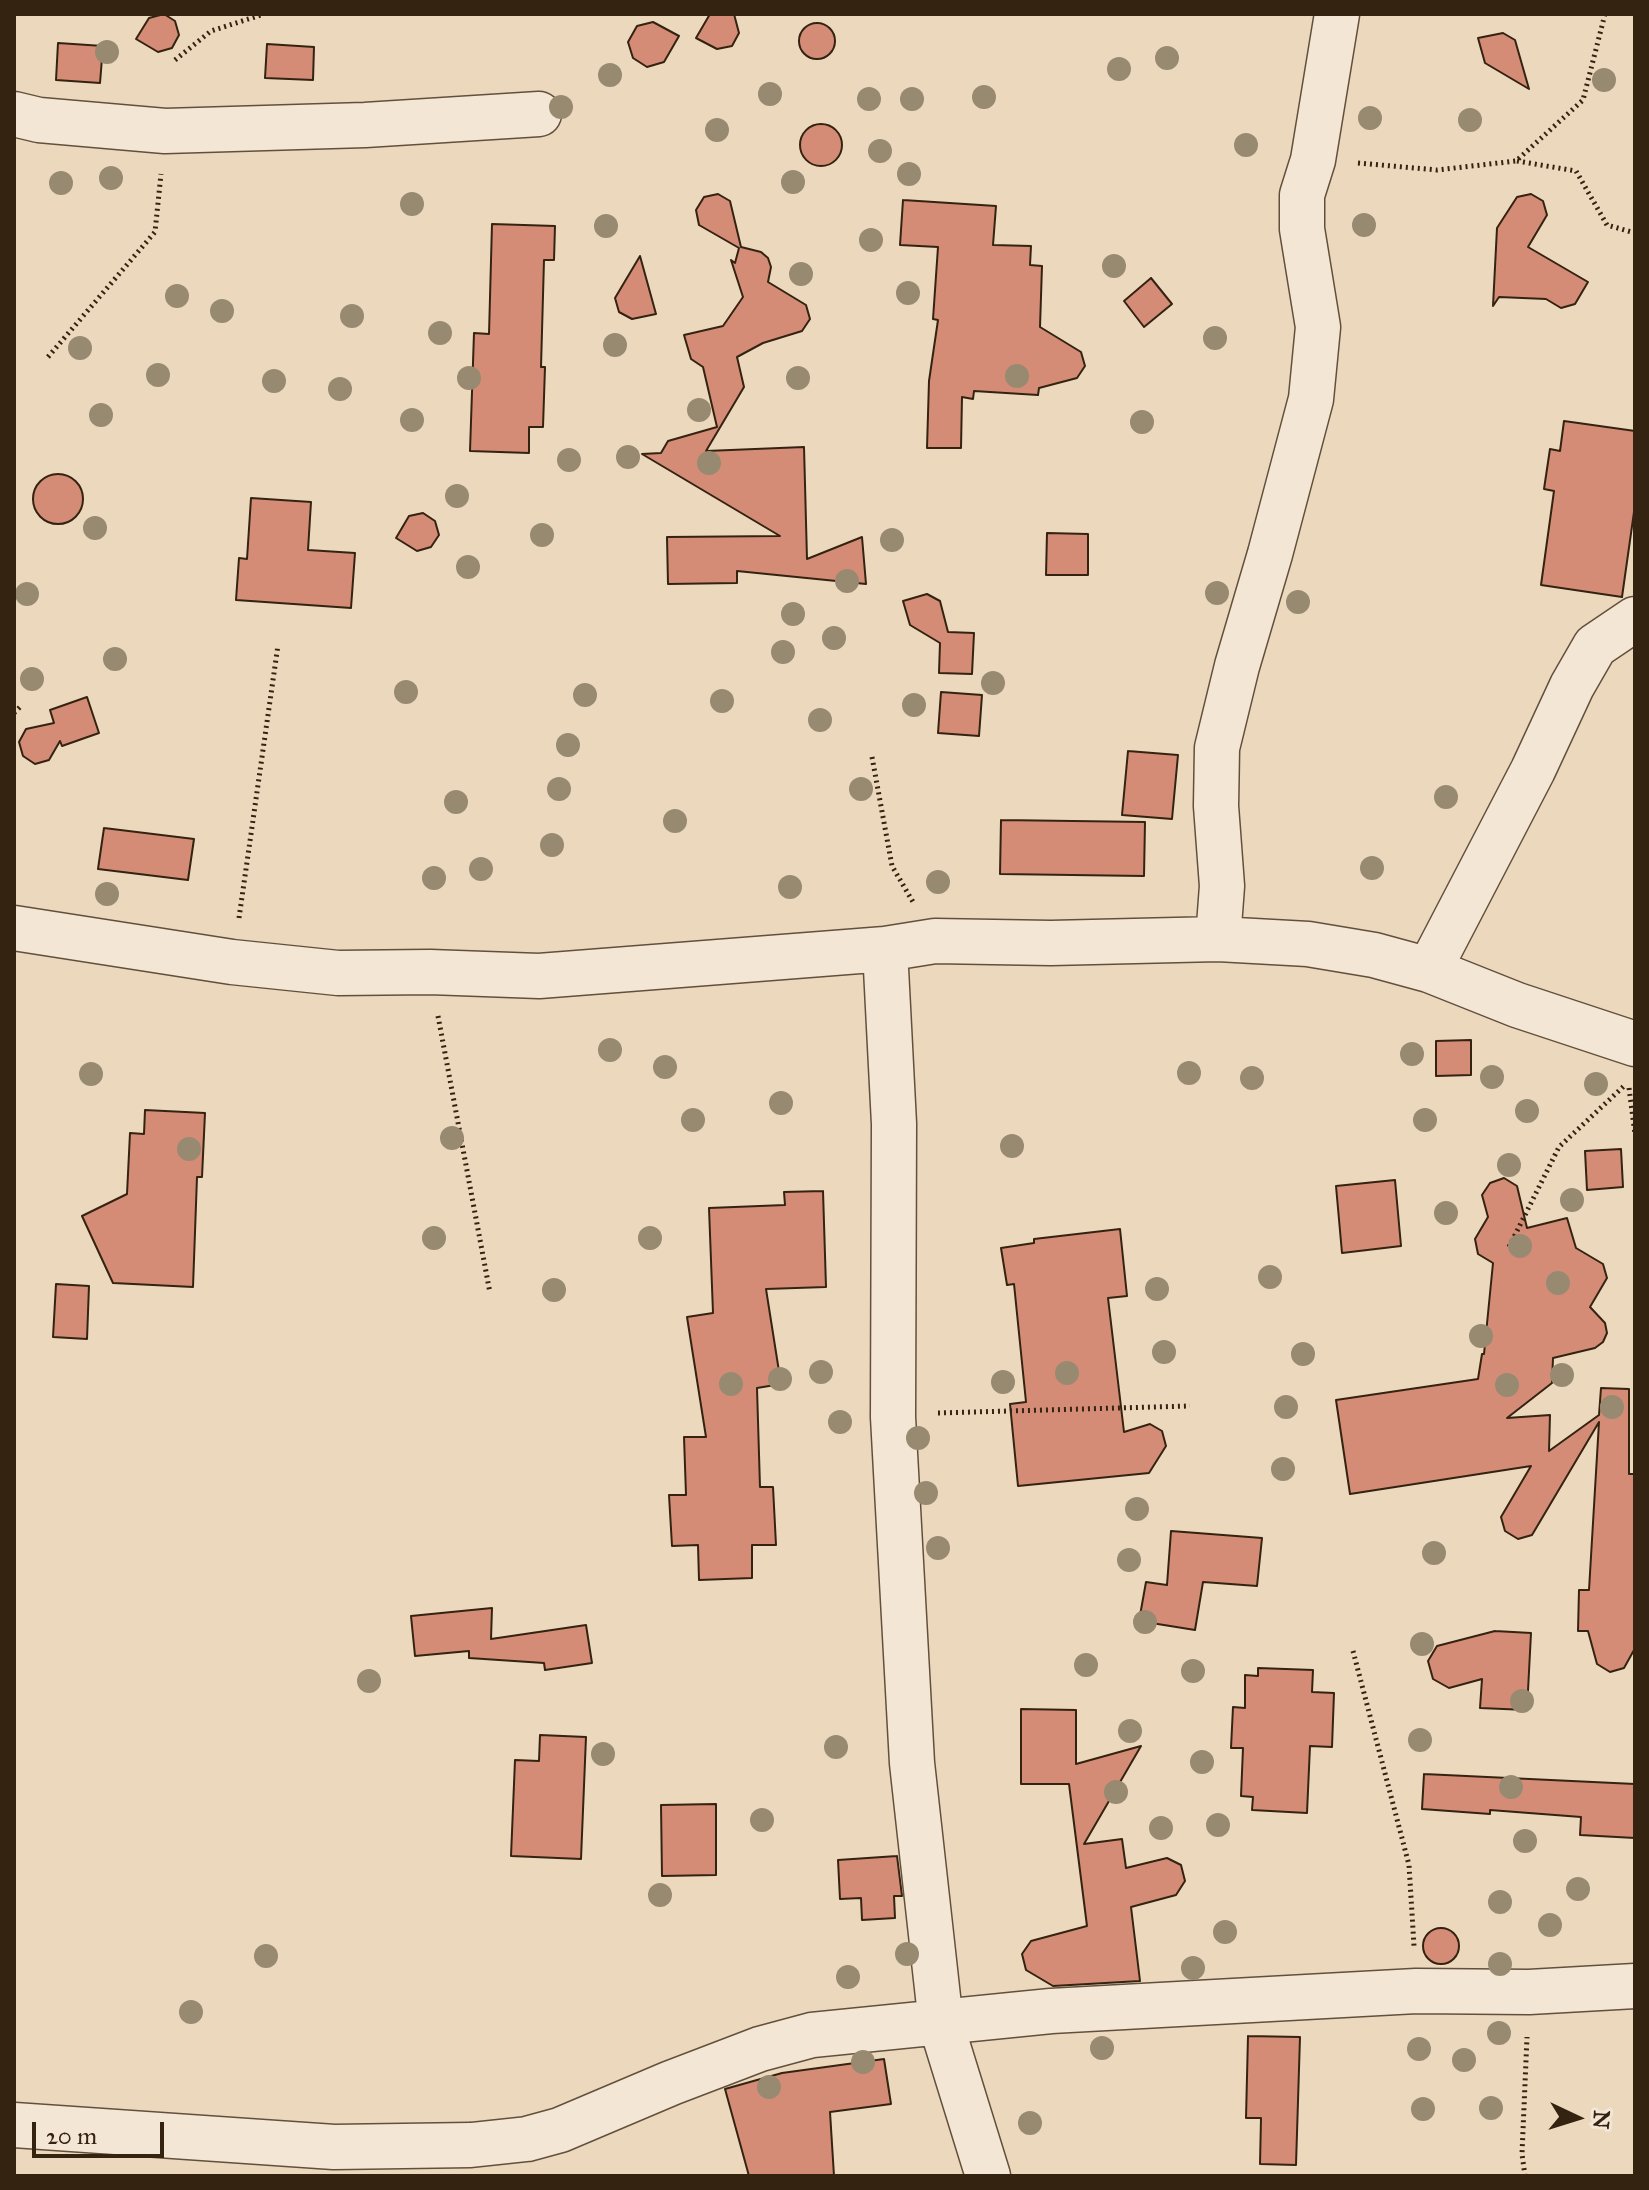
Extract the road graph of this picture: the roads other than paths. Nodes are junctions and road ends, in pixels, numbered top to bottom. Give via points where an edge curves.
1 (1337, 14) edge
2 (14, 114) edge
3 (539, 114) dead end
4 (1635, 619) edge
5 (14, 928) edge
6 (1218, 939) junction
7 (885, 949) junction
8 (1429, 970) junction
9 (1635, 1044) edge
10 (1635, 1986) edge
11 (941, 2024) junction
12 (14, 2125) edge
13 (988, 2176) edge

1 - 6 street via 1313,160 1302,195 1302,229 1318,327 1311,399 1217,748 1222,886
2 - 3 street via 165,131
4 - 8 street via 1595,646
5 - 7 street via 338,973 539,976
6 - 7 street via 935,941
6 - 8 street via 1308,944
7 - 11 street via 894,1124 893,1417 912,1763
8 - 9 street
10 - 11 street via 1416,1991 1051,2011
11 - 12 street via 812,2035 760,2049 527,2139 334,2147
11 - 13 street

